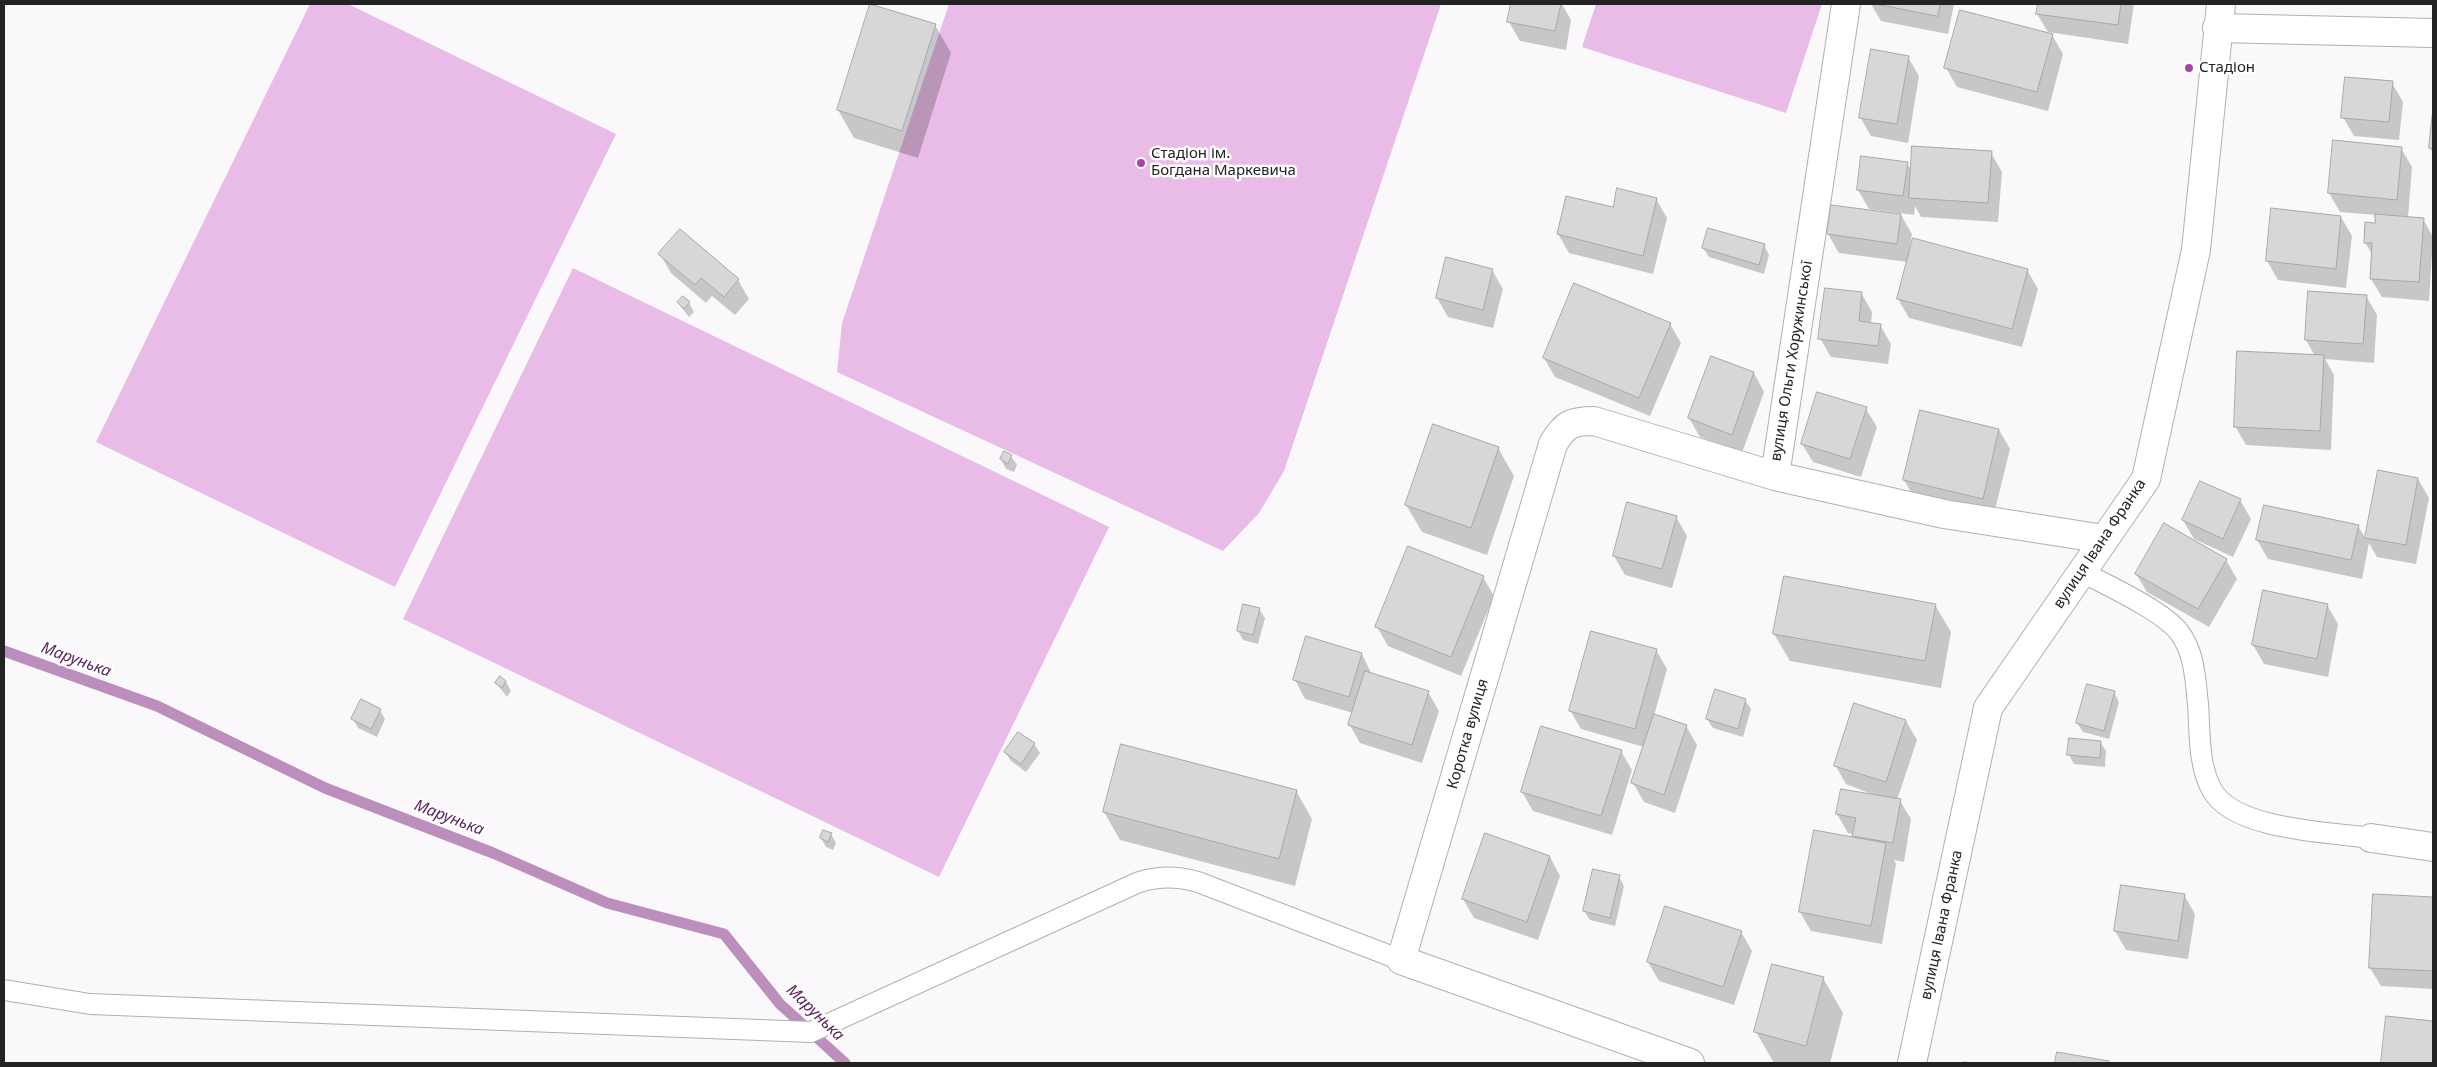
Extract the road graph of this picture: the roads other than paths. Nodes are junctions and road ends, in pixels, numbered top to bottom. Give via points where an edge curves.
1 (1846, 4) edge
2 (2219, 16) edge
3 (2433, 33) edge
4 (1775, 476) junction
5 (2104, 539) junction
6 (2082, 572) junction
7 (2371, 838) joint
8 (2433, 847) edge
9 (1402, 960) junction
10 (4, 990) edge
11 (1690, 1063) edge
12 (1912, 1063) edge

1 - 4 street, вулиця Ольги Хоружинської
2 - 3 street
2 - 5 street, вулиця Івана Франка via 2196,250 2146,479
4 - 5 street, вулиця Ольги Хоружинської via 1944,514
4 - 9 street, Коротка вулиця via 1594,421 1576,421 1562,429 1550,453
5 - 6 street, вулиця Івана Франка
6 - 7 lane via 2162,616 2178,630 2189,647 2194,667 2203,763 2212,790 2232,811 2258,822
6 - 12 street, вулиця Івана Франка via 1988,708
7 - 8 street
9 - 10 lane via 1198,882 1179,877 1158,877 1139,882 810,1032 90,1004
9 - 11 street

